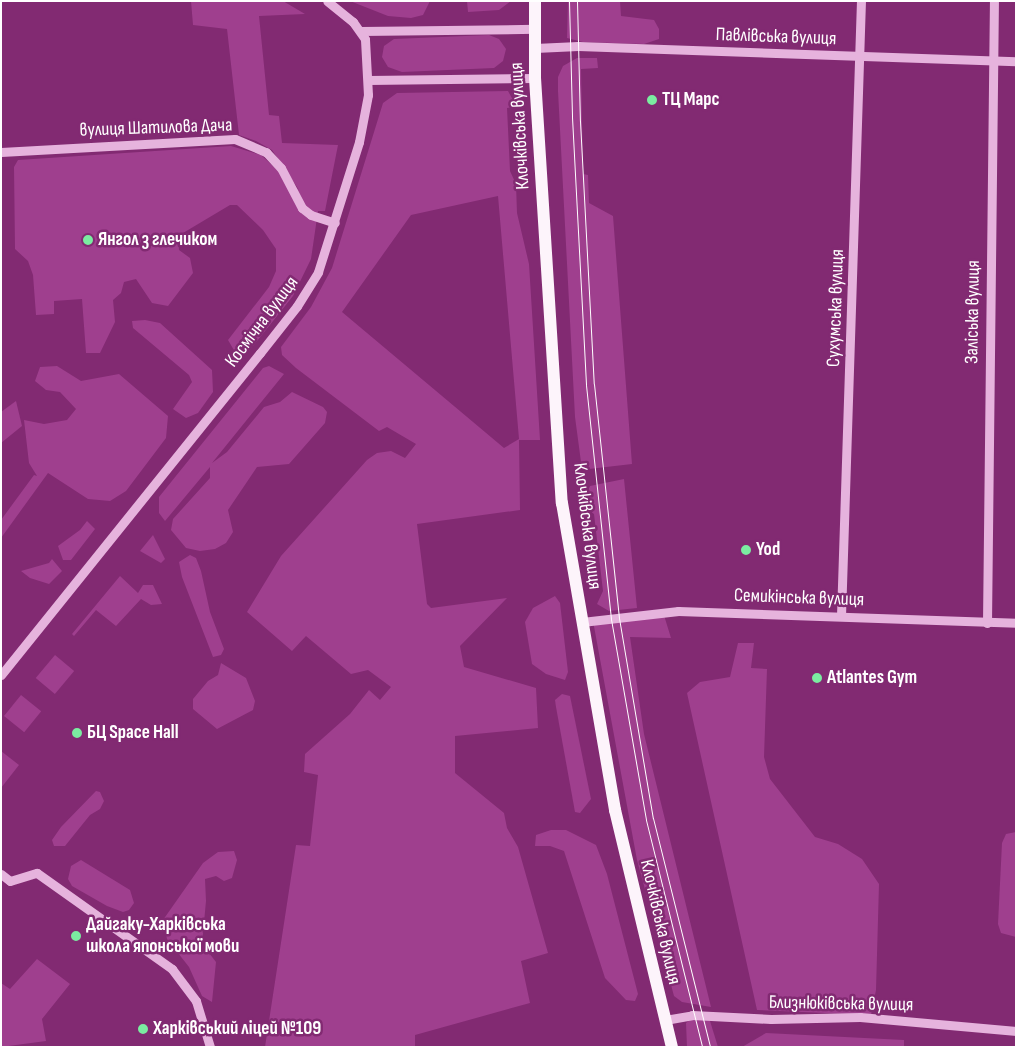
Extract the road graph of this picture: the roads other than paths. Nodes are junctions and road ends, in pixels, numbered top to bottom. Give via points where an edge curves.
1 (327, 1) edge
2 (535, 1) edge
3 (861, 1) edge
4 (994, 1) edge
5 (535, 29) junction
6 (361, 31) junction
7 (535, 48) junction
8 (861, 56) junction
9 (992, 61) junction
10 (1016, 61) edge
11 (535, 78) junction
12 (368, 80) junction
13 (1, 152) edge
14 (335, 223) junction
15 (841, 616) junction
16 (582, 622) junction
17 (987, 623) junction
18 (1016, 624) edge
19 (1, 675) edge
20 (1, 874) edge
21 (665, 1020) junction
22 (1016, 1031) edge
23 (210, 1047) edge
24 (672, 1047) edge

1 - 6 street
2 - 5 main road, Клочківська вулиця
3 - 8 street, Сухумська вулиця
4 - 9 street, Заліська вулиця
5 - 6 street
5 - 7 main road, Клочківська вулиця
6 - 12 street, Космічна вулиця via 367,48
7 - 8 street, Павлівська вулиця via 584,46
7 - 11 main road, Клочківська вулиця
8 - 9 street, Павлівська вулиця
8 - 15 street, Сухумська вулиця
9 - 10 street, Павлівська вулиця
9 - 17 street, Заліська вулиця
11 - 12 street
11 - 16 main road, Клочківська вулиця via 562,502
12 - 14 street, Космічна вулиця via 359,142
13 - 14 street, вулиця Шатилова Дача via 235,139 266,152 281,168 302,208 311,215
14 - 19 street, Космічна вулиця via 318,272 297,306
15 - 16 street, Семикінська вулиця via 678,610
15 - 17 street, Семикінська вулиця
16 - 21 main road, Клочківська вулиця via 615,810
17 - 18 street, Семикінська вулиця
20 - 23 street via 10,881 37,873 172,968 196,1001
21 - 22 street, Близнюківська вулиця via 692,1015 771,1019 860,1017
21 - 24 main road, Клочківська вулиця

